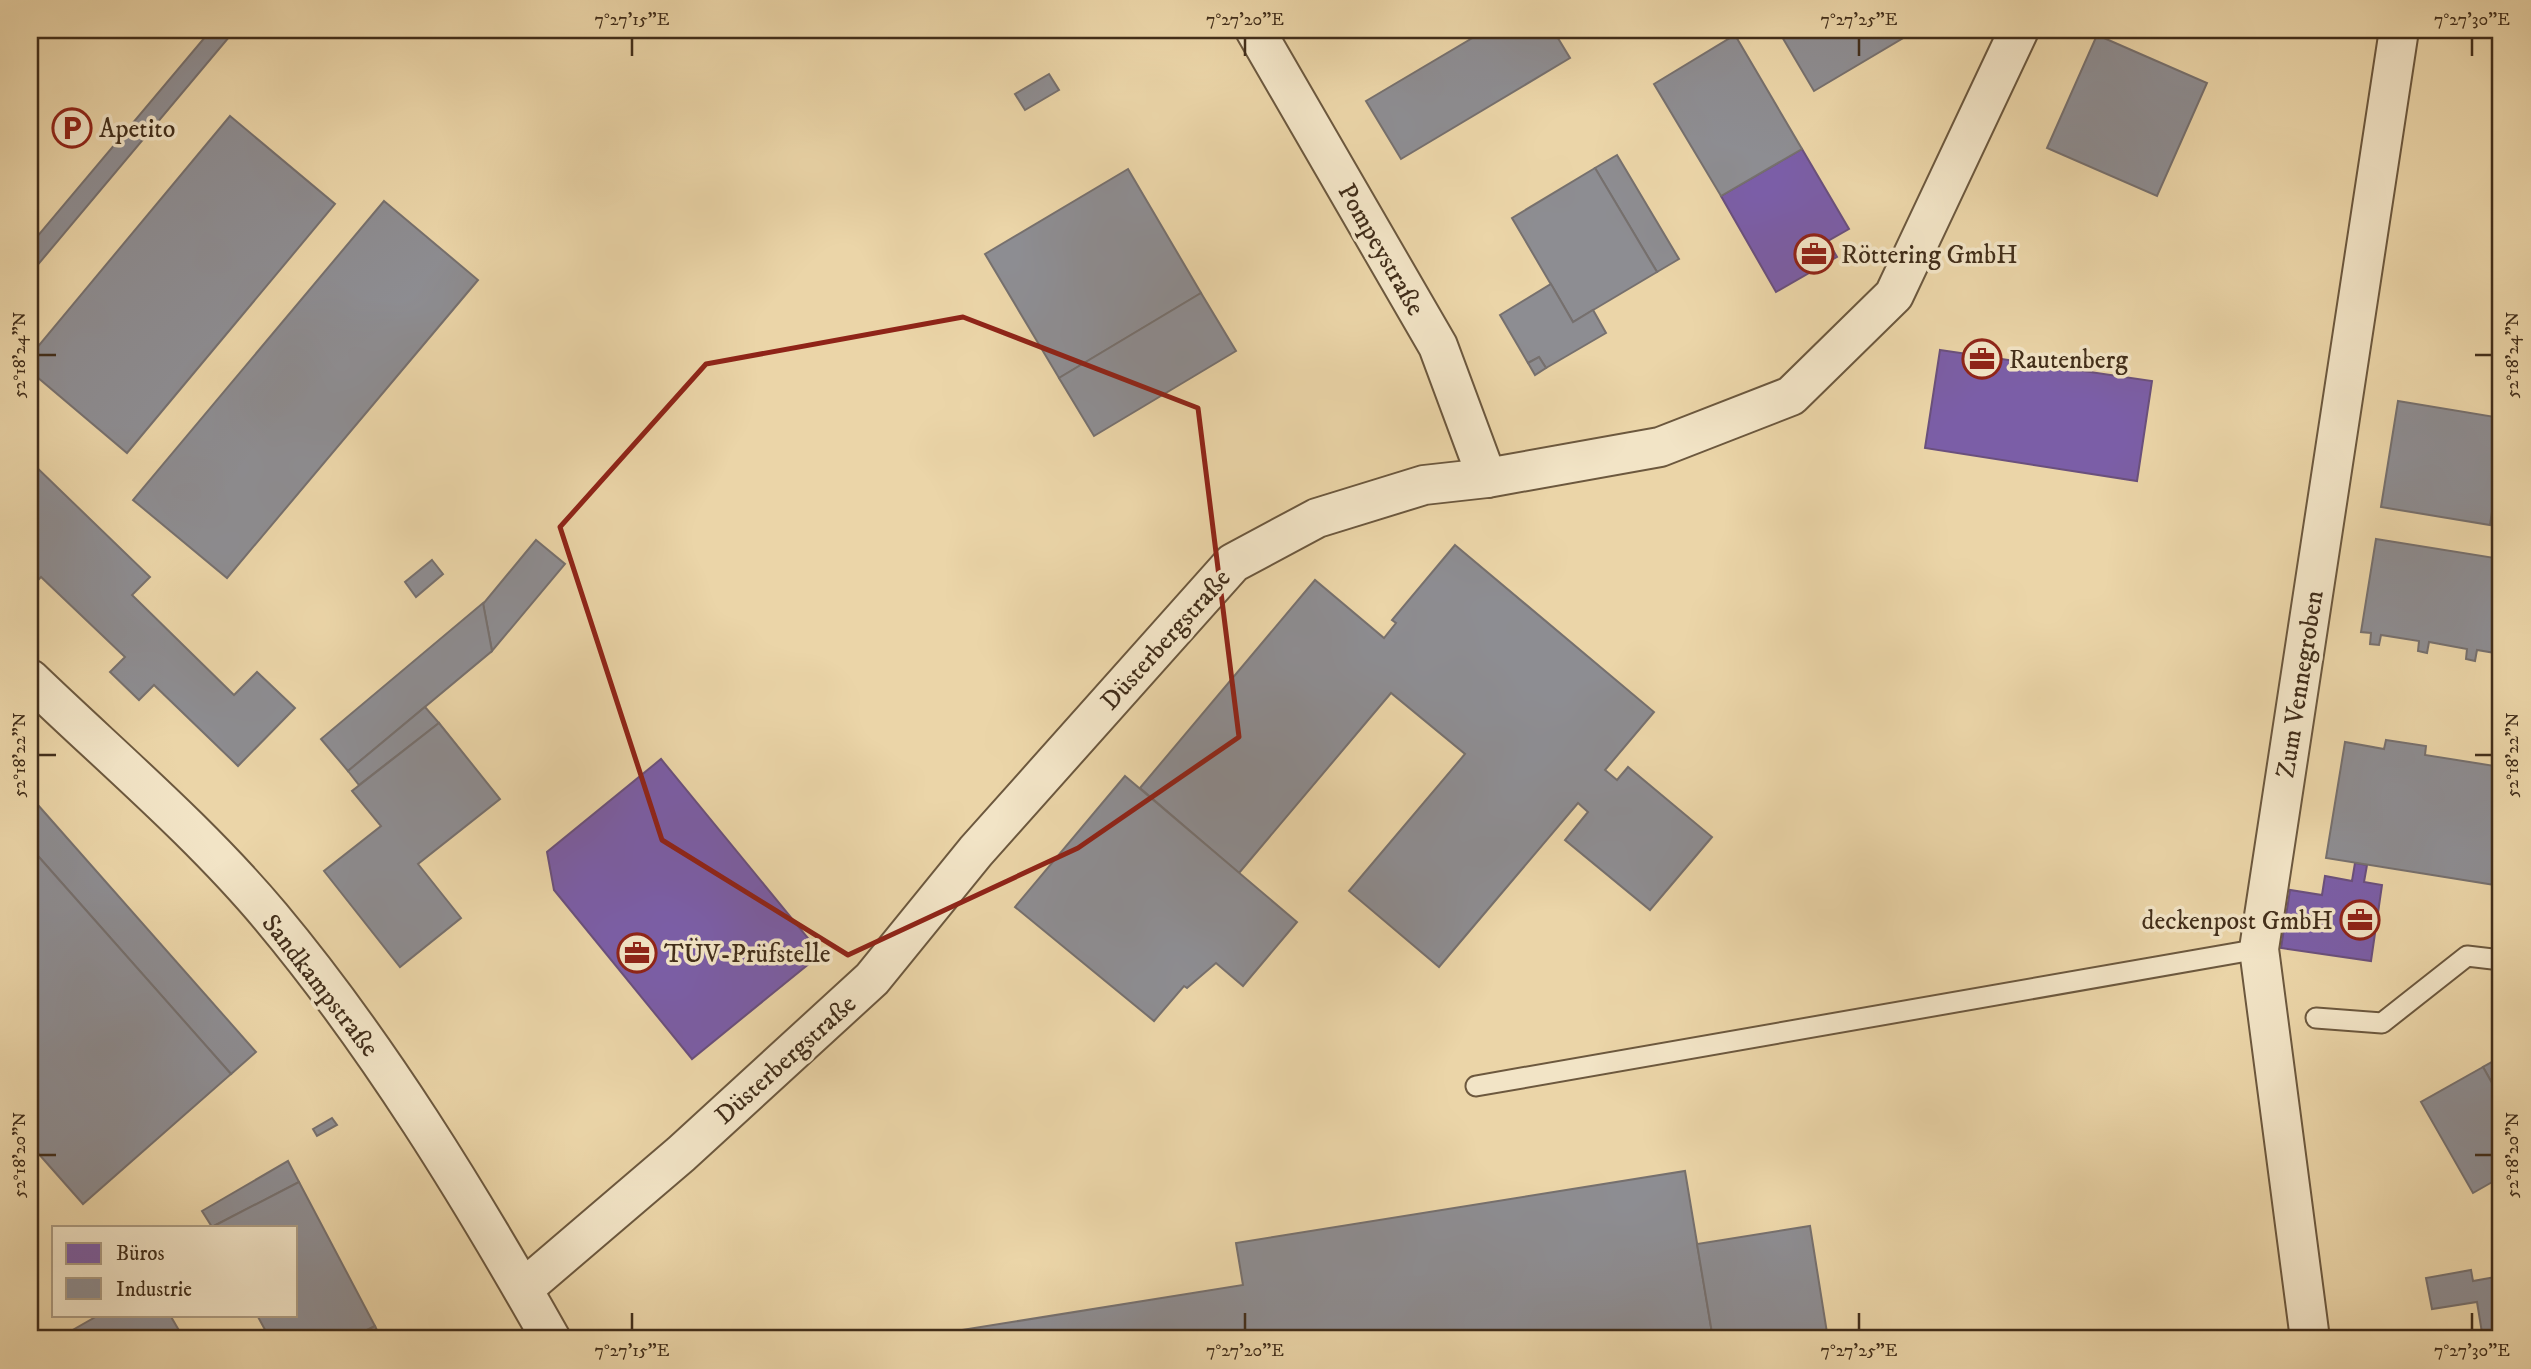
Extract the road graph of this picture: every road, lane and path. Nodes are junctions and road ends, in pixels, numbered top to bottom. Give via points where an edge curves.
1 (1255, 30) edge
2 (2020, 30) edge
3 (2399, 30) edge
4 (1487, 478) junction
5 (30, 679) edge
6 (2259, 949) junction
7 (2501, 960) edge
8 (2316, 1017) dead end
9 (1476, 1086) dead end
10 (523, 1289) junction
11 (551, 1339) edge
12 (2310, 1339) edge

1 - 4 street, Pompeystraße via 1438,346
2 - 4 street, Düsterbergstraße via 1894,295 1791,396 1660,447
3 - 6 street, Zum Vennegroben
4 - 10 street, Düsterbergstraße via 1424,485 1317,518 1233,563 976,851 872,979 681,1154
5 - 10 street, Sandkampstraße via 192,834 269,915 365,1037
6 - 9 lane
6 - 12 street, Zum Vennegroben
7 - 8 lane via 2467,956 2382,1023
10 - 11 street, Sandkampstraße

